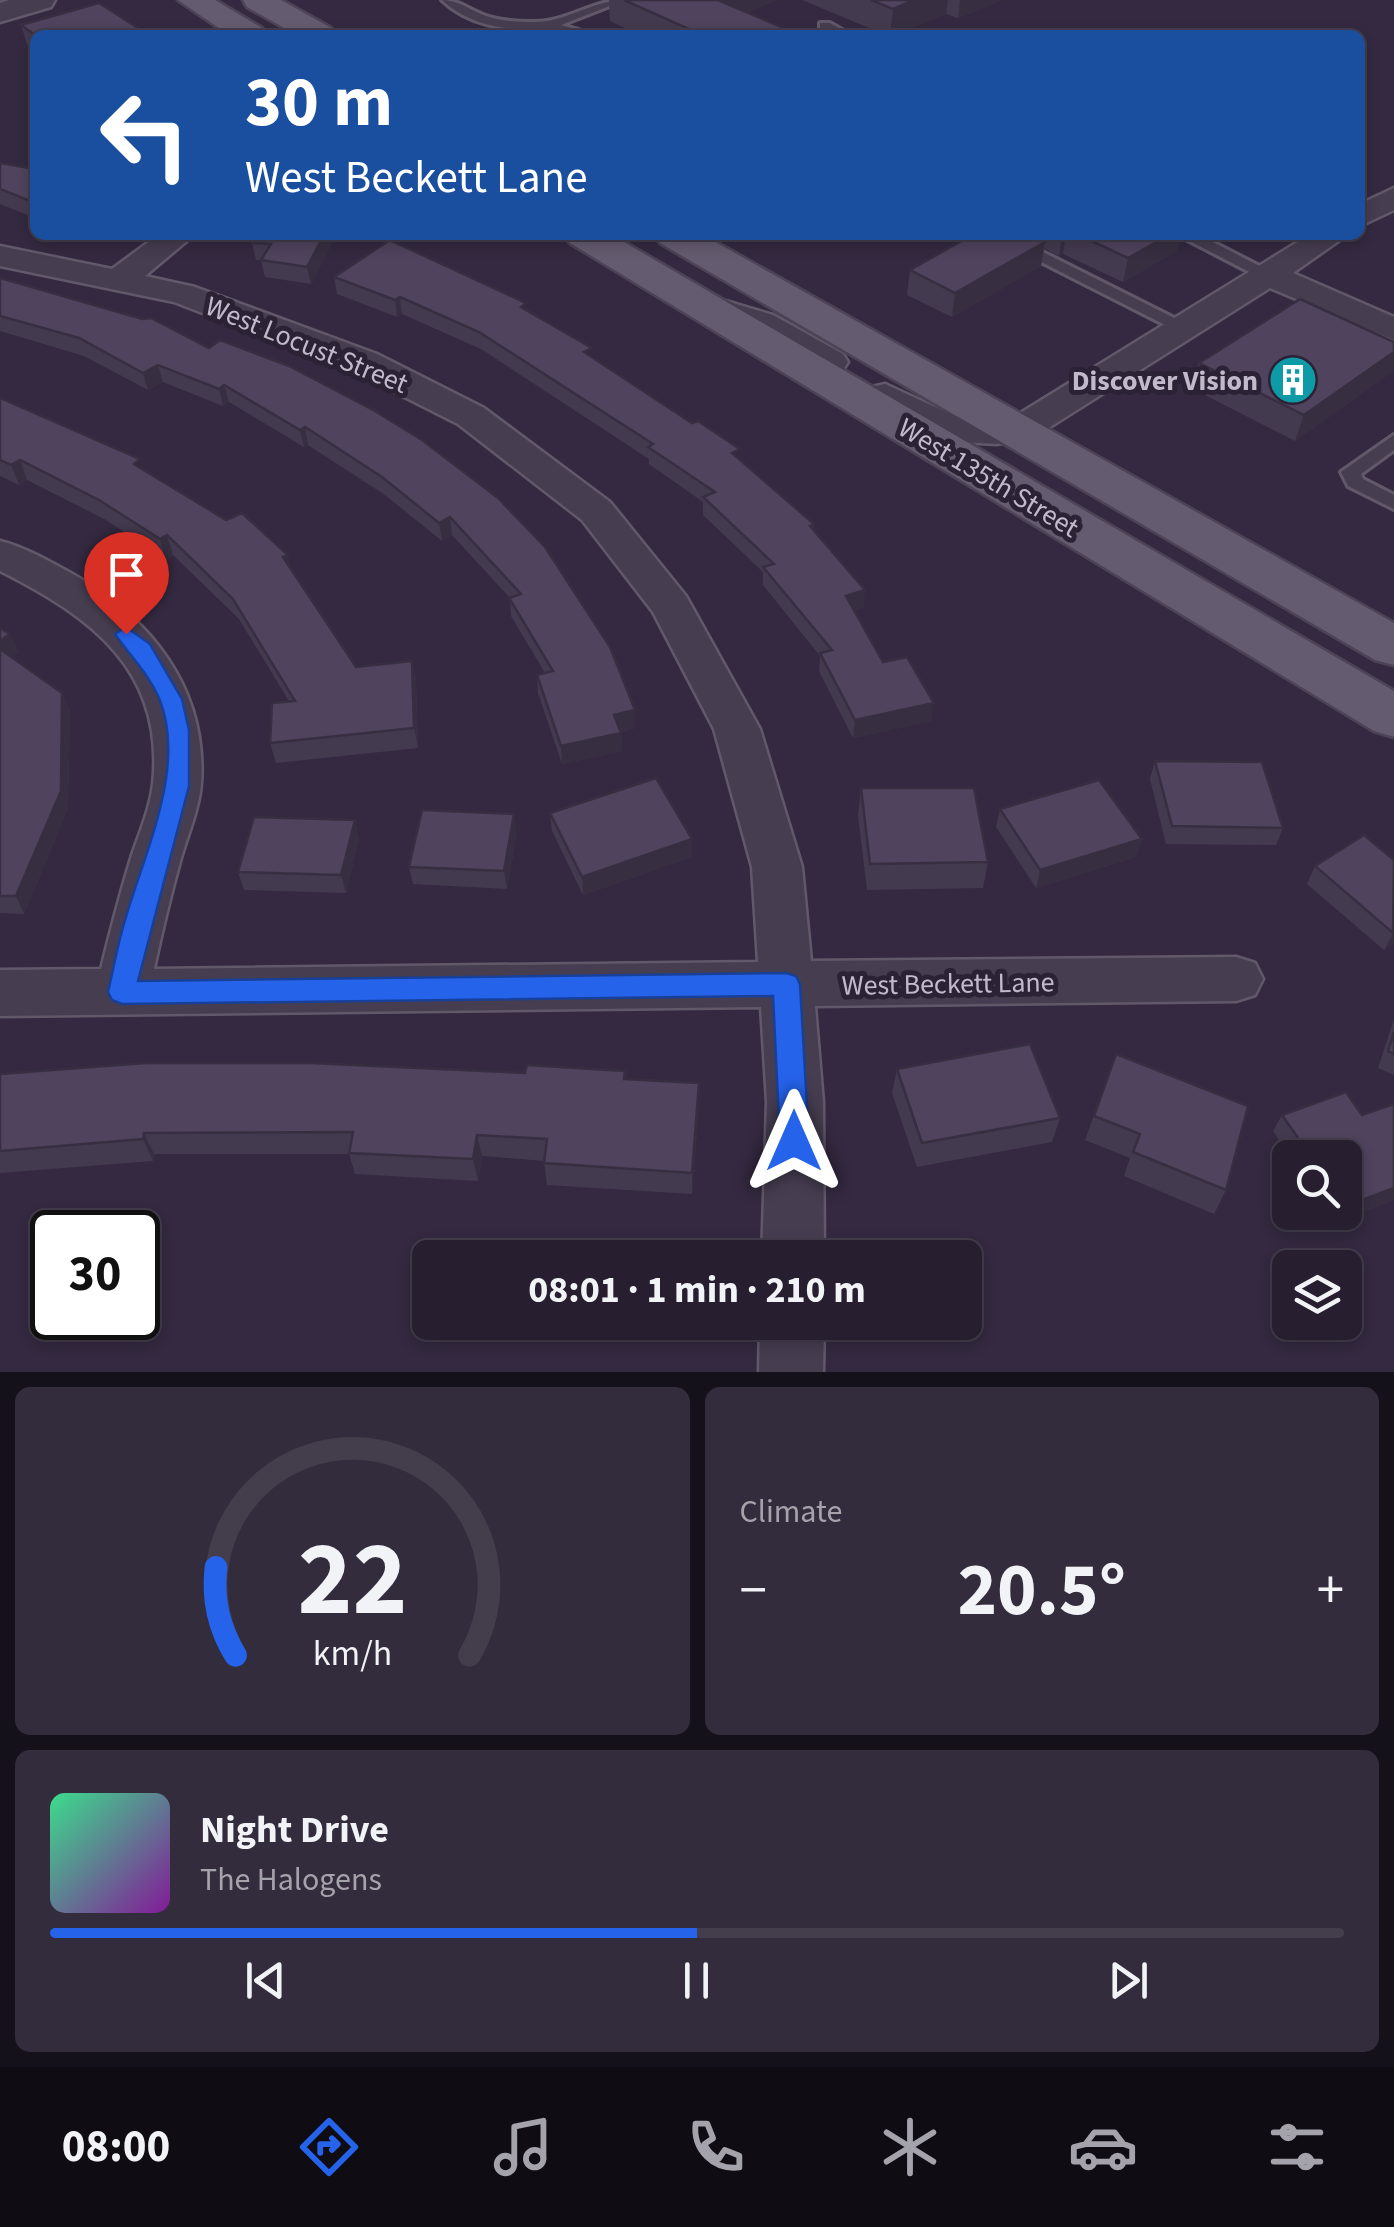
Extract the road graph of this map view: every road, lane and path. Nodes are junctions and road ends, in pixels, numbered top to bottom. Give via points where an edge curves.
1 (40, 0) edge
2 (193, 0) edge
3 (258, 0) edge
4 (448, 0) edge
5 (619, 0) edge
6 (0, 13) edge
7 (824, 26) dead end
8 (243, 30) edge
9 (311, 30) edge
10 (547, 30) edge
11 (833, 30) edge
12 (1394, 196) edge
13 (1365, 214) edge
14 (171, 240) edge
15 (592, 240) edge
16 (683, 240) edge
17 (1006, 240) edge
18 (1196, 240) edge
19 (1323, 240) edge
20 (0, 256) edge
21 (1267, 274) junction
22 (119, 280) junction
23 (696, 302) junction
24 (1183, 327) junction
25 (1394, 330) edge
26 (1018, 431) junction
27 (1394, 441) edge
28 (1394, 503) edge
29 (0, 554) edge
30 (1394, 647) edge
31 (1394, 718) edge
32 (1236, 979) dead end
33 (786, 984) junction
34 (122, 992) junction
35 (0, 994) edge
36 (793, 1240) edge
37 (792, 1340) edge
38 (791, 1372) edge

1 - 6 street
2 - 8 main road
3 - 9 main road
4 - 10 lane via 476,18
5 - 10 lane
7 - 11 lane
12 - 13 street
14 - 22 street
15 - 23 main road, West 135th Street
16 - 26 main road, West 135th Street
17 - 24 lane
18 - 21 lane
19 - 21 street
20 - 22 street, West Locust Street
21 - 24 street
21 - 25 street
22 - 33 street, West Locust Street via 184,294 364,362 471,416 596,510 671,606 737,728 777,867
23 - 26 street via 761,322 936,425 978,436
23 - 31 main road, West 135th Street
24 - 26 street
26 - 30 main road, West 135th Street
27 - 28 lane via 1351,472 1355,482
29 - 34 street via 110,620 142,649 171,699 177,786
32 - 33 street, West Beckett Lane
33 - 34 street, West Beckett Lane
33 - 36 street, West Locust Street via 795,1102
34 - 35 street, West Beckett Lane
37 - 38 street

